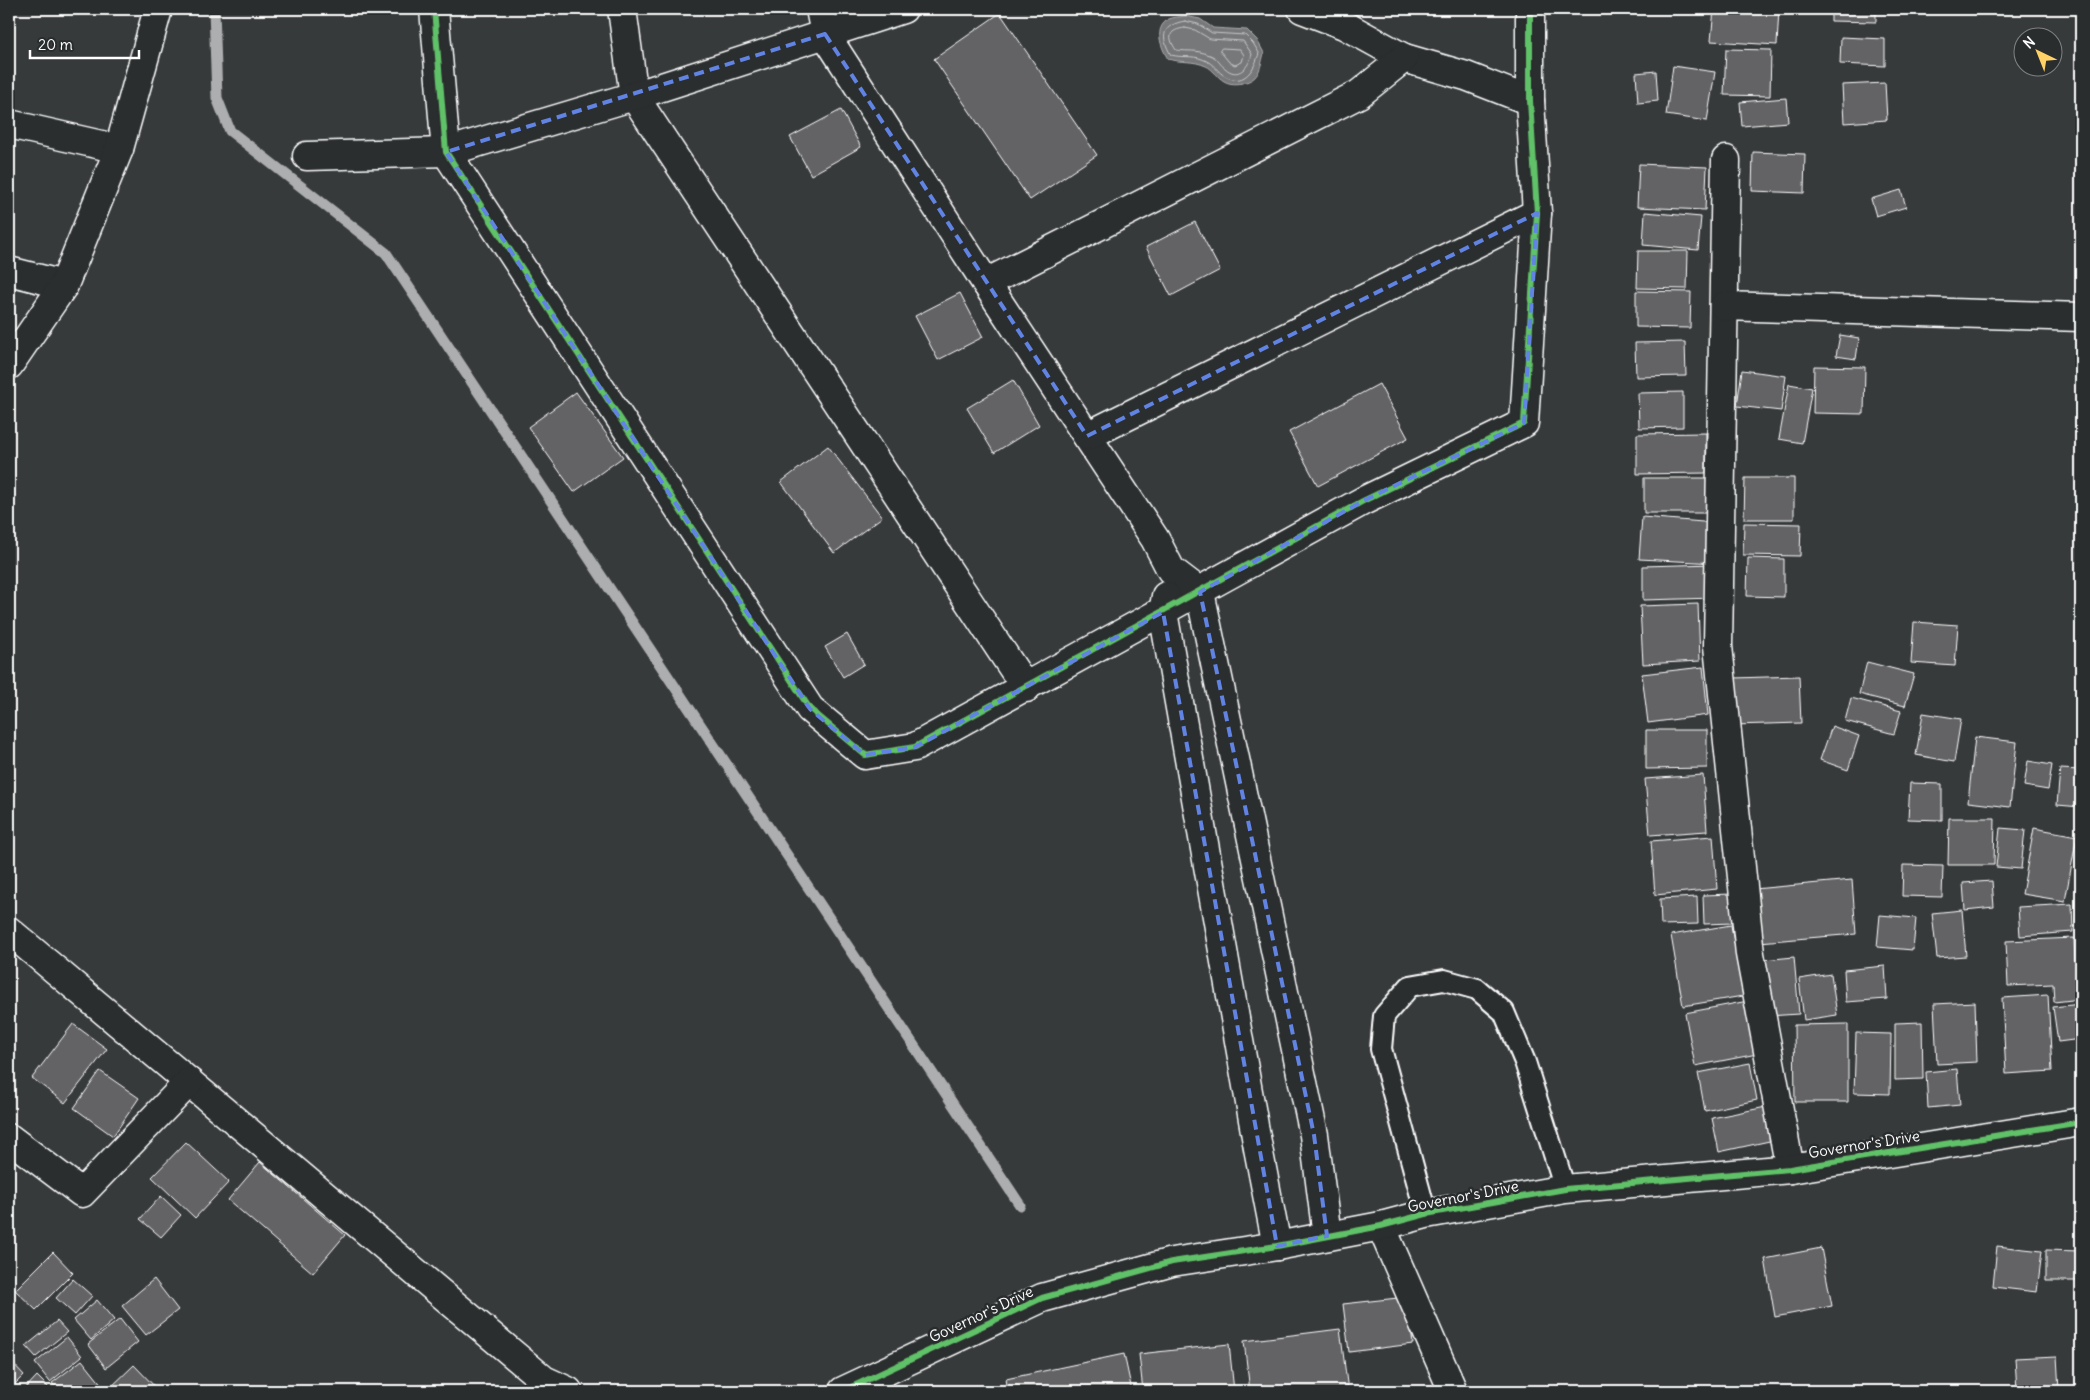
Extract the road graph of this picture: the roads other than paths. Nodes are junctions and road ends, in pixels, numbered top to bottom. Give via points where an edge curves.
1 (158, 9) edge
2 (434, 9) edge
3 (622, 9) edge
4 (903, 9) edge
5 (1302, 9) edge
6 (1530, 9) edge
7 (1343, 17) edge
8 (823, 21) edge
9 (1404, 58) junction
10 (634, 96) junction
11 (1530, 101) junction
12 (9, 124) edge
13 (120, 149) junction
14 (446, 152) junction
15 (307, 156) dead end
16 (1726, 160) dead end
17 (1538, 214) junction
18 (9, 271) edge
19 (986, 283) junction
20 (64, 285) junction
21 (1724, 306) junction
22 (2081, 318) edge
23 (9, 364) edge
24 (1087, 436) junction
25 (1172, 570) junction
26 (1200, 592) junction
27 (1163, 612) junction
28 (1026, 688) junction
29 (9, 931) edge
30 (189, 1082) junction
31 (2081, 1122) edge
32 (9, 1138) edge
33 (1790, 1169) junction
34 (1565, 1189) junction
35 (1426, 1214) junction
36 (1381, 1226) junction
37 (1327, 1236) junction
38 (1278, 1246) junction
39 (568, 1391) edge
40 (846, 1391) edge
41 (1453, 1391) edge

1 - 13 street
2 - 14 street
3 - 10 street
4 - 8 street
5 - 7 street
6 - 11 street
7 - 9 street
8 - 10 street
8 - 19 street
9 - 11 street via 1466,76
9 - 19 street via 1359,94
10 - 14 street
10 - 28 street
11 - 17 street
12 - 13 street
13 - 20 street
14 - 15 street
14 - 28 street via 810,709 865,755 915,748
16 - 21 street
17 - 24 street
17 - 26 street via 1524,423 1363,501
18 - 20 street
19 - 24 street
20 - 23 street
21 - 22 street
21 - 33 street via 1718,646 1750,954
24 - 25 street
25 - 26 street
25 - 27 street
26 - 27 street
26 - 37 street via 1314,1135
27 - 28 street
27 - 38 street
29 - 30 street
30 - 32 street via 82,1193
30 - 39 street via 544,1380
31 - 33 street, Governor's Drive
33 - 34 street, Governor's Drive
34 - 35 street, Governor's Drive
34 - 35 lane via 1525,1062 1504,1012 1477,989 1444,980 1410,986 1384,1016 1381,1049
35 - 36 street, Governor's Drive
36 - 37 street, Governor's Drive
36 - 41 street
37 - 38 street, Governor's Drive
38 - 40 street, Governor's Drive via 1172,1262 1042,1298

